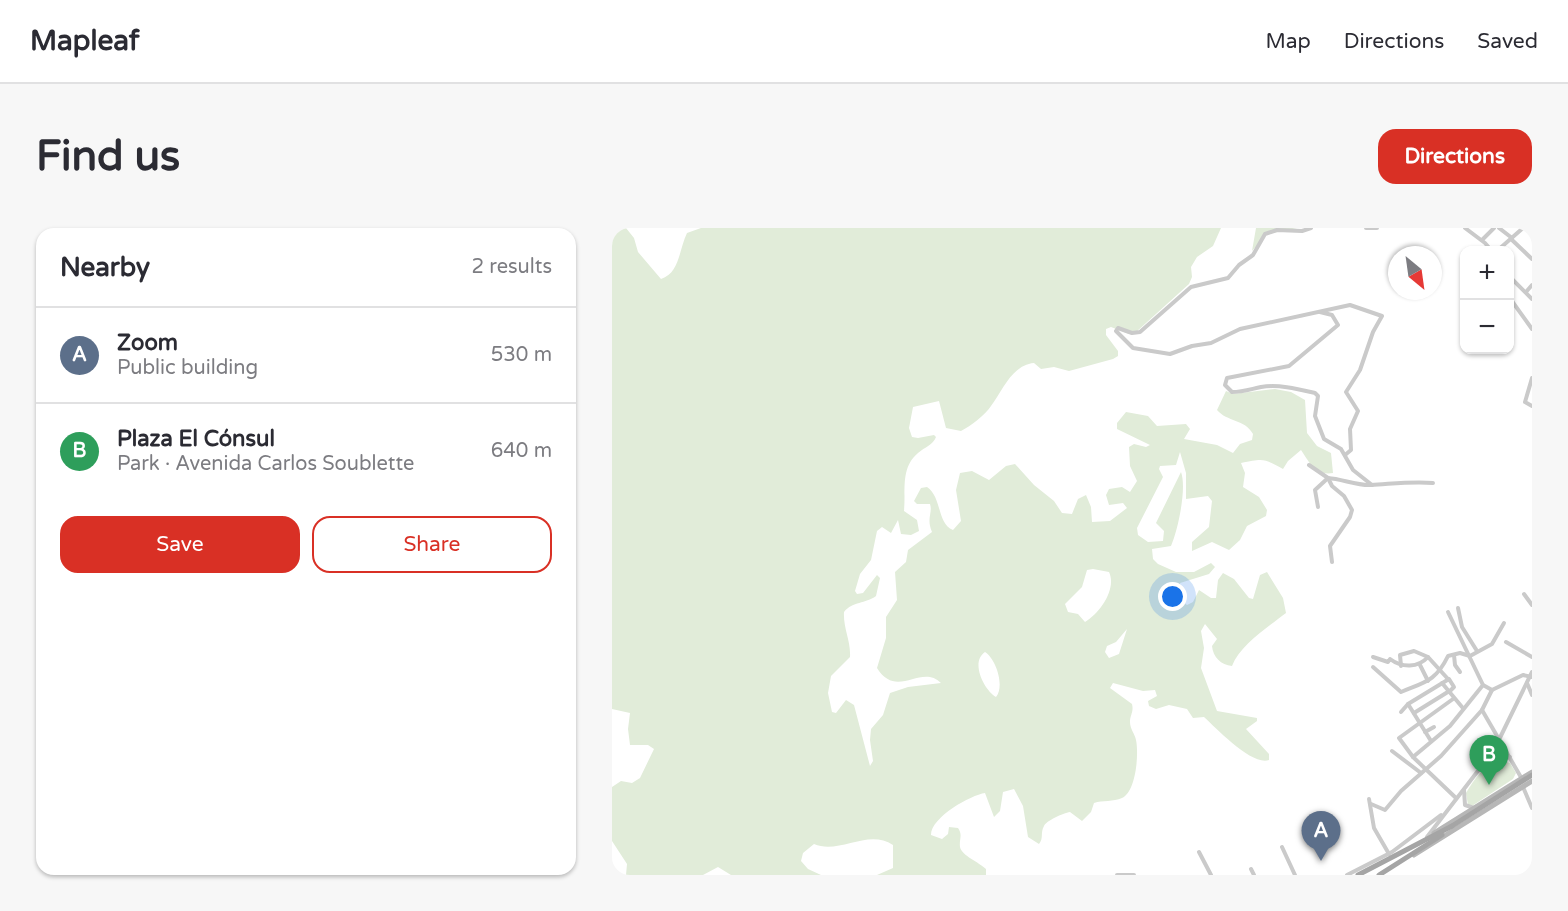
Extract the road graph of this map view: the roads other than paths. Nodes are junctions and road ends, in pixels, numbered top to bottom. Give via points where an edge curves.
1 (1311, 228) edge
2 (1366, 228) edge
3 (1377, 228) edge
4 (1465, 228) edge
5 (1494, 228) edge
6 (1499, 228) edge
7 (1523, 228) edge
8 (1511, 238) junction
9 (1482, 240) junction
10 (1487, 246) edge
11 (1502, 246) edge
12 (1532, 259) edge
13 (1514, 281) edge
14 (1532, 285) edge
15 (1526, 292) junction
16 (1532, 299) edge
17 (1511, 300) edge
18 (1307, 314) junction
19 (1531, 327) edge
20 (1532, 378) edge
21 (1532, 406) edge
22 (1345, 455) junction
23 (1309, 465) dead end
24 (1328, 478) junction
25 (1433, 483) dead end
26 (1372, 485) junction
27 (1318, 507) dead end
28 (1332, 562) dead end
29 (1524, 594) dead end
30 (1532, 605) edge
31 (1458, 608) dead end
32 (1448, 612) dead end
33 (1504, 623) dead end
34 (1506, 642) dead end
35 (1477, 651) junction
36 (1454, 655) junction
37 (1470, 656) junction
38 (1373, 657) dead end
39 (1428, 657) junction
40 (1532, 657) edge
41 (1419, 665) junction
42 (1401, 666) junction
43 (1374, 667) dead end
44 (1441, 671) junction
45 (1460, 672) dead end
46 (1532, 672) edge
47 (1448, 680) junction
48 (1529, 680) edge
49 (1428, 681) junction
50 (1442, 683) junction
51 (1483, 685) junction
52 (1492, 690) junction
53 (1448, 693) junction
54 (1532, 695) edge
55 (1453, 699) junction
56 (1408, 704) junction
57 (1462, 707) junction
58 (1482, 710) junction
59 (1401, 712) dead end
60 (1414, 713) junction
61 (1420, 723) junction
62 (1434, 727) dead end
63 (1425, 732) junction
64 (1499, 740) junction
65 (1431, 741) junction
66 (1392, 751) dead end
67 (1413, 757) junction
68 (1510, 757) junction
69 (1483, 765) junction
70 (1427, 771) junction
71 (1421, 773) junction
72 (1532, 776) edge
73 (1521, 778) junction
74 (1523, 787) junction
75 (1464, 788) junction
76 (1456, 798) junction
77 (1532, 807) edge
78 (1475, 808) junction
79 (1446, 811) junction
80 (1427, 837) junction
81 (1421, 844) junction
82 (1282, 847) dead end
83 (1199, 852) dead end
84 (1389, 854) junction
85 (1406, 860) junction
86 (1251, 869) dead end
87 (1117, 875) edge
88 (1134, 875) edge
89 (1211, 875) edge
90 (1254, 875) edge
91 (1295, 875) edge
92 (1347, 875) edge
93 (1358, 875) edge
94 (1379, 875) edge

1 - 18 street via 1270,231 1261,238 1253,255 1228,278 1191,286 1140,332 1118,328 1116,331 1141,351 1170,354 1210,343 1240,329
2 - 3 street
4 - 9 street
5 - 9 street
6 - 8 street
7 - 8 street
8 - 11 street
8 - 12 street
9 - 10 street
13 - 15 street
14 - 15 street
15 - 16 street
17 - 19 street
18 - 22 street via 1350,305 1382,316 1360,370 1347,389 1358,411 1350,429 1351,450
18 - 22 street via 1324,312 1332,315 1338,325 1289,366 1227,378 1225,385 1232,392 1284,387 1315,393 1315,416 1324,439
20 - 21 street via 1526,402
22 - 26 street via 1353,470
23 - 24 street
24 - 26 street
24 - 27 street via 1315,490
24 - 28 street via 1352,510 1330,546
25 - 26 street
29 - 30 street
31 - 35 street via 1462,627
32 - 37 street
33 - 35 street via 1492,644
34 - 40 street
35 - 37 street
36 - 37 street
36 - 44 street via 1448,656
36 - 45 street
37 - 51 street
38 - 42 street via 1388,662 1390,659
39 - 41 street
39 - 42 street via 1414,651 1402,654
39 - 44 street
41 - 42 street
41 - 49 street
43 - 49 street via 1401,692
44 - 47 street
44 - 49 street
46 - 48 street
47 - 50 street
47 - 53 street via 1454,687
48 - 52 street via 1523,675
48 - 54 street
48 - 64 street
50 - 53 street
50 - 56 street
51 - 52 street
51 - 57 street
52 - 58 street
53 - 55 street
53 - 60 street
55 - 57 street
55 - 61 street
56 - 59 street
56 - 60 street
57 - 65 street via 1450,726
58 - 64 street
58 - 70 street
60 - 61 street
61 - 63 street
61 - 67 street via 1399,738
62 - 63 street
63 - 65 street
64 - 68 street
64 - 69 street
65 - 67 street
66 - 71 street
67 - 70 street
68 - 69 street
68 - 73 street
69 - 75 street
70 - 71 street
70 - 76 street
71 - 84 street via 1385,810 1370,802 1374,828
72 - 73 street
72 - 74 street
72 - 81 main road, bridge
72 - 85 main road, bridge
73 - 74 street
73 - 78 street
74 - 77 street
74 - 85 street
75 - 76 street
75 - 78 street via 1465,805
76 - 79 street
78 - 80 street
79 - 80 street
79 - 84 street
80 - 81 street
81 - 93 main road
82 - 91 street
83 - 89 street
84 - 92 street
85 - 94 main road
86 - 90 street
87 - 88 street

